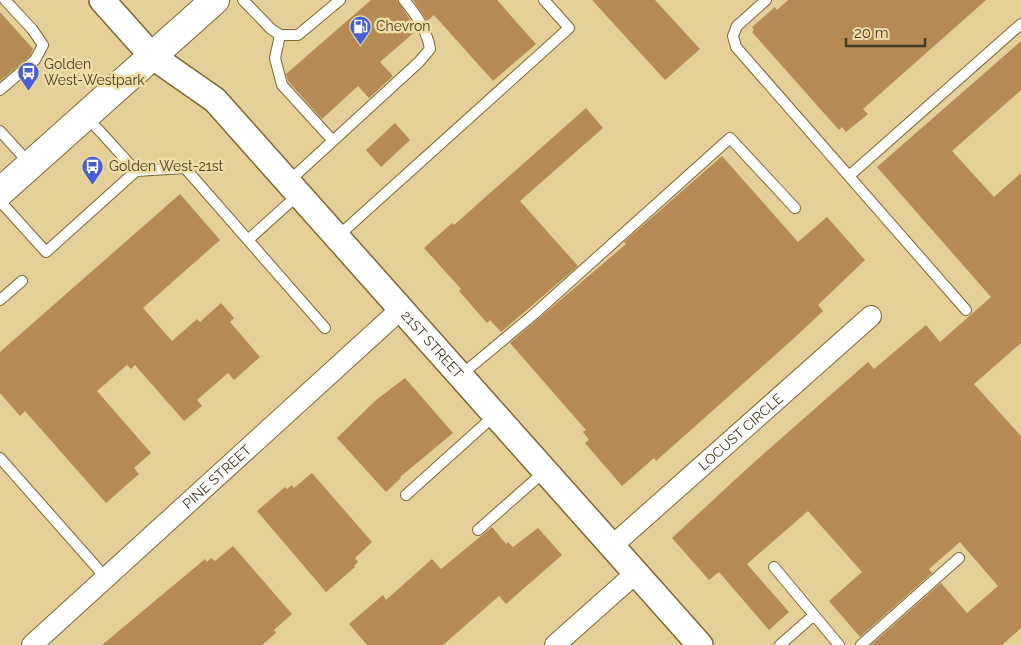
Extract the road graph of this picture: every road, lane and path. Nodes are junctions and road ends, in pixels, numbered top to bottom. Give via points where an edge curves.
1 (5, 0) edge
2 (102, 0) edge
3 (215, 0) edge
4 (243, 0) edge
5 (340, 0) edge
6 (404, 0) edge
7 (544, 0) edge
8 (766, 0) edge
9 (1021, 24) edge
10 (280, 35) junction
11 (152, 56) junction
12 (0, 90) edge
13 (86, 115) junction
14 (0, 132) edge
15 (333, 142) junction
16 (31, 164) junction
17 (136, 171) junction
18 (849, 176) junction
19 (294, 188) junction
20 (0, 192) edge
21 (0, 201) edge
22 (795, 208) dead end
23 (337, 237) junction
24 (248, 240) junction
25 (22, 281) dead end
26 (0, 299) edge
27 (401, 309) junction
28 (966, 310) dead end
29 (871, 316) dead end
30 (325, 328) dead end
31 (460, 376) junction
32 (495, 415) junction
33 (0, 458) edge
34 (544, 471) junction
35 (406, 496) dead end
36 (478, 530) dead end
37 (612, 546) junction
38 (959, 558) dead end
39 (774, 567) dead end
40 (636, 573) junction
41 (106, 578) junction
42 (814, 615) junction
43 (32, 645) edge
44 (555, 645) edge
45 (700, 645) edge
46 (780, 645) edge
47 (839, 645) edge
48 (861, 645) edge

1 - 12 lane via 43,45 34,60
2 - 11 street, 21ST STREET
3 - 11 main road
4 - 10 lane
5 - 10 lane via 298,35
6 - 15 lane via 428,38 430,49
7 - 23 lane via 569,28
8 - 18 lane via 737,26 733,36 736,47
9 - 18 lane
10 - 15 lane via 275,58 282,85
11 - 13 main road
11 - 19 street, 21ST STREET via 215,100
13 - 16 main road
13 - 17 lane
14 - 16 lane
15 - 19 lane
16 - 20 main road
17 - 21 lane via 46,252
17 - 24 lane via 185,168
18 - 28 lane
19 - 23 street, 21ST STREET
19 - 24 lane
22 - 31 lane via 730,138 533,315
23 - 27 street, 21ST STREET
24 - 30 lane
25 - 26 lane
27 - 31 street, 21ST STREET
27 - 41 street, PINE STREET
29 - 37 street, LOCUST CIRCLE
31 - 32 street, 21ST STREET
32 - 34 street, 21ST STREET
32 - 35 lane
33 - 41 lane
34 - 36 lane
34 - 37 street, 21ST STREET
37 - 40 street, 21ST STREET
38 - 48 lane
39 - 42 lane
40 - 44 street
40 - 45 street, 21ST STREET
41 - 43 street, PINE STREET
42 - 46 lane
42 - 47 lane

